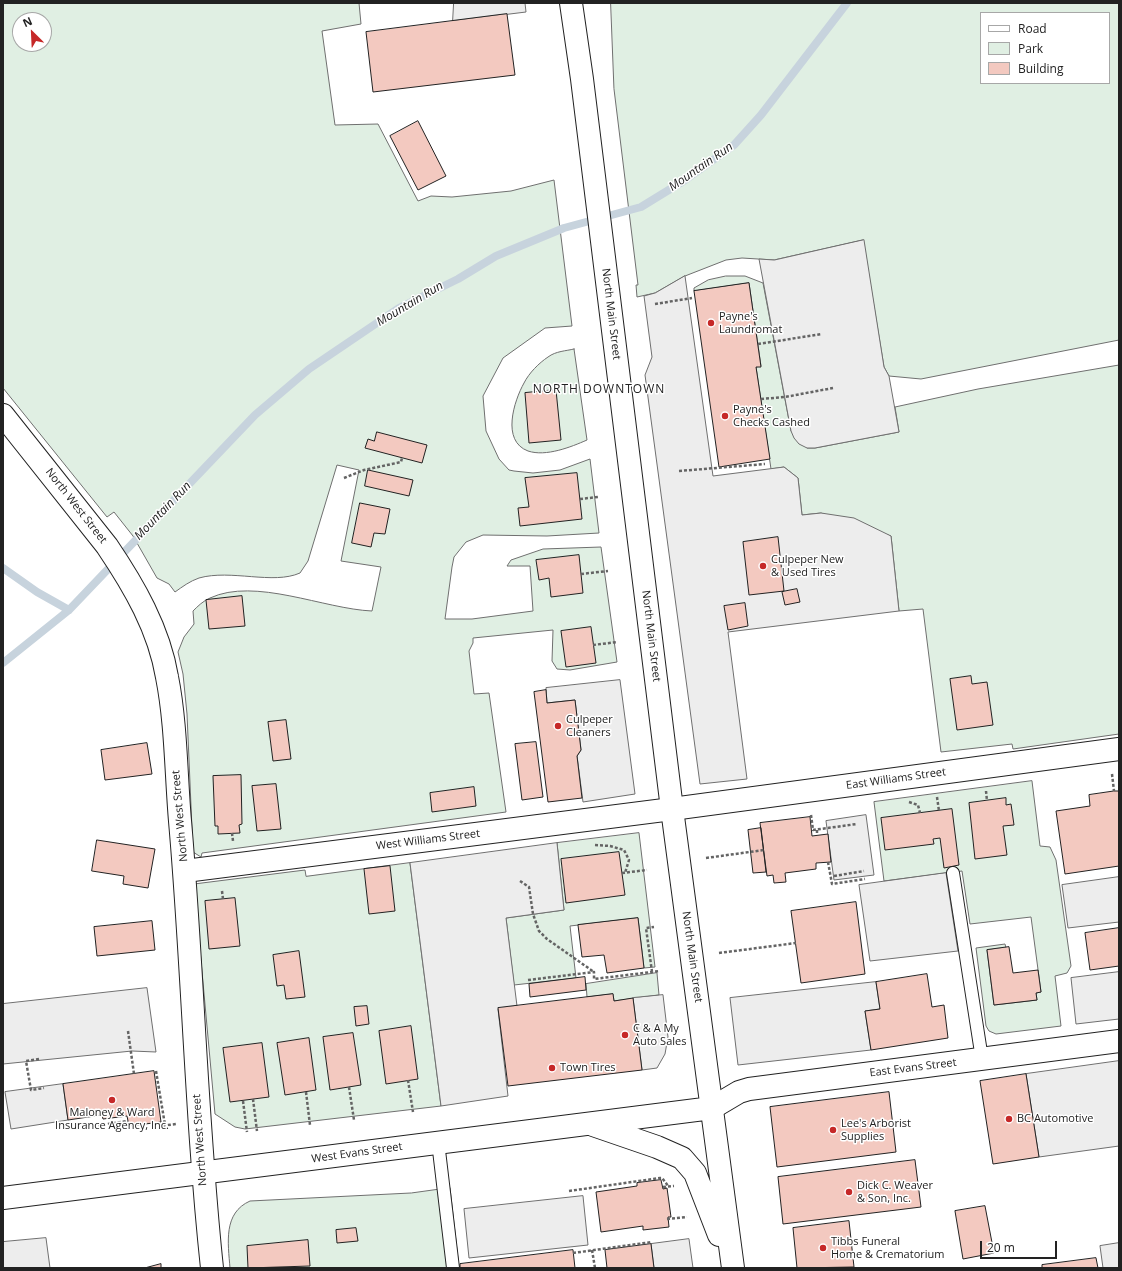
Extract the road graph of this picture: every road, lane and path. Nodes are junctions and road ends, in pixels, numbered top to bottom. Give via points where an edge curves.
1 (571, 3) edge
2 (585, 3) edge
3 (582, 79) junction
4 (692, 298) dead end
5 (656, 304) dead end
6 (822, 334) dead end
7 (758, 344) dead end
8 (833, 388) dead end
9 (761, 400) dead end
10 (3, 415) edge
11 (402, 458) dead end
12 (765, 464) dead end
13 (679, 471) dead end
14 (344, 478) dead end
15 (598, 497) dead end
16 (580, 499) dead end
17 (608, 571) dead end
18 (581, 574) dead end
19 (617, 642) dead end
20 (593, 645) dead end
21 (1115, 758) edge
22 (936, 790) dead end
23 (1114, 791) dead end
24 (909, 800) dead end
25 (672, 809) junction
26 (939, 811) dead end
27 (920, 813) dead end
28 (807, 815) dead end
29 (857, 824) dead end
30 (817, 830) junction
31 (817, 836) dead end
32 (590, 845) dead end
33 (764, 850) dead end
34 (706, 858) dead end
35 (828, 862) dead end
36 (647, 870) dead end
37 (184, 871) junction
38 (864, 871) dead end
39 (953, 873) dead end
40 (834, 876) dead end
41 (865, 879) dead end
42 (520, 880) dead end
43 (654, 927) dead end
44 (796, 943) dead end
45 (719, 953) dead end
46 (660, 971) dead end
47 (594, 972) junction
48 (652, 972) junction
49 (528, 980) dead end
50 (128, 1030) dead end
51 (1119, 1041) edge
52 (39, 1059) dead end
53 (982, 1059) junction
54 (156, 1071) dead end
55 (134, 1074) dead end
56 (408, 1080) dead end
57 (349, 1087) dead end
58 (44, 1088) dead end
59 (306, 1092) dead end
60 (253, 1099) dead end
61 (243, 1101) dead end
62 (712, 1108) junction
63 (412, 1112) dead end
64 (354, 1120) dead end
65 (128, 1121) dead end
66 (153, 1122) dead end
67 (178, 1123) dead end
68 (588, 1123) junction
69 (164, 1125) junction
70 (310, 1125) dead end
71 (93, 1126) dead end
72 (257, 1131) dead end
73 (247, 1132) dead end
74 (438, 1142) junction
75 (202, 1173) junction
76 (669, 1187) dead end
77 (570, 1191) dead end
78 (3, 1198) edge
79 (692, 1216) dead end
80 (667, 1219) dead end
81 (652, 1242) dead end
82 (592, 1250) junction
83 (574, 1253) dead end
84 (212, 1268) edge
85 (452, 1268) edge
86 (595, 1268) edge
87 (732, 1268) edge

1 - 3 main road, North Main Street
2 - 3 main road
3 - 25 main road, North Main Street
4 - 5 path
6 - 7 path
8 - 9 path
10 - 37 main road, North West Street via 111,552 132,585 152,626 167,676
11 - 14 path via 401,462 364,470
12 - 13 path
15 - 16 path
17 - 18 path
19 - 20 path
21 - 23 path
21 - 25 main road, East Williams Street
22 - 26 path
24 - 27 path via 910,804 918,805
25 - 37 main road, West Williams Street
25 - 62 main road, North Main Street
28 - 30 path via 811,814 813,830
29 - 30 path
30 - 31 path
32 - 36 path via 624,850 629,860 624,873
33 - 34 path
35 - 41 path via 832,884
37 - 75 main road, North West Street
38 - 40 path
39 - 53 lane
42 - 47 path via 529,887 533,914 542,935
43 - 48 path via 646,928
44 - 45 path
46 - 48 path
47 - 48 path via 594,979
47 - 49 path
50 - 55 path
51 - 53 main road, East Evans Street
52 - 58 path via 26,1061 31,1090
53 - 62 main road, East Evans Street via 749,1089
54 - 69 path
56 - 63 path
57 - 64 path
59 - 70 path
60 - 72 path
61 - 73 path
62 - 68 main road, West Evans Street
62 - 87 main road, North Main Street
65 - 71 path
66 - 69 path via 153,1127
67 - 69 path
68 - 74 main road, West Evans Street
68 - 87 main road via 657,1147 682,1158 689,1165 702,1187
74 - 75 main road, West Evans Street
74 - 85 lane
75 - 78 main road, West Evans Street
75 - 84 main road, North West Street
76 - 77 path via 660,1178
79 - 80 path
81 - 82 path
82 - 83 path
82 - 86 path

